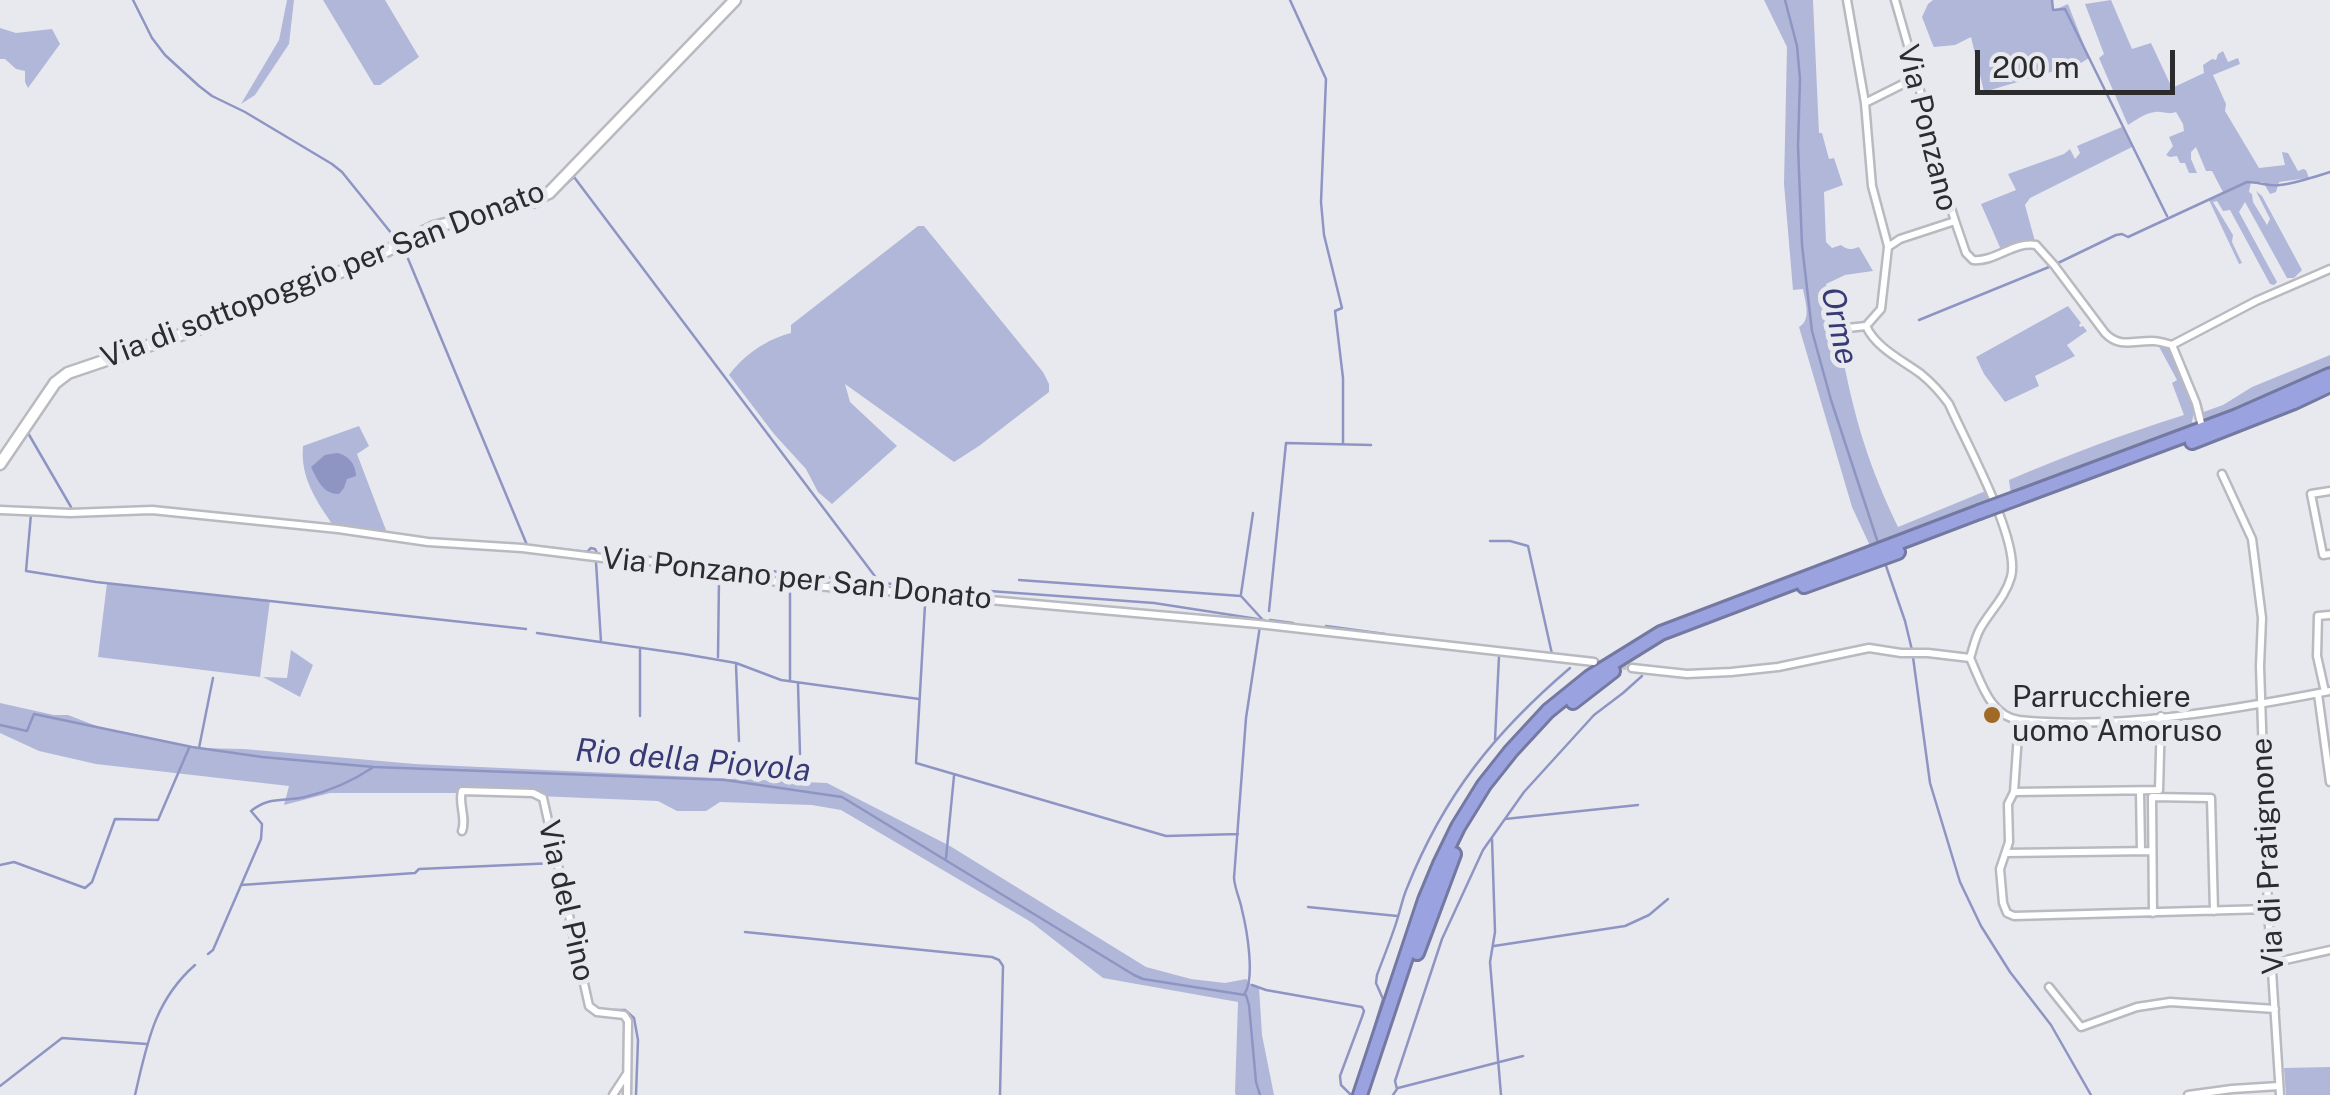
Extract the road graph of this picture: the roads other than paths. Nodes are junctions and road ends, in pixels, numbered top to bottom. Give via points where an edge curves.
1 (735, 0) edge
2 (1847, 0) edge
3 (1895, 0) edge
4 (1917, 77) junction
5 (1865, 103) junction
6 (1954, 221) junction
7 (1888, 247) junction
8 (2330, 269) edge
9 (1866, 326) junction
10 (1838, 329) dead end
11 (2172, 345) junction
12 (2330, 375) edge
13 (2330, 385) edge
14 (2200, 424) dead end
15 (0, 464) edge
16 (2222, 474) dead end
17 (2330, 491) edge
18 (2019, 502) junction
19 (0, 510) edge
20 (2330, 554) edge
21 (1872, 557) junction
22 (2330, 614) edge
23 (1970, 658) junction
24 (1594, 662) tunnel mouth
25 (1632, 668) tunnel mouth
26 (2324, 692) edge
27 (2262, 704) junction
28 (2161, 716) junction
29 (2019, 720) junction
30 (2328, 747) edge
31 (2330, 782) edge
32 (2140, 790) junction
33 (2014, 792) junction
34 (2154, 793) junction
35 (462, 831) dead end
36 (2140, 851) junction
37 (2151, 851) junction
38 (2006, 854) junction
39 (2268, 909) junction
40 (2214, 911) junction
41 (2153, 913) junction
42 (2330, 950) edge
43 (2272, 963) junction
44 (2049, 987) dead end
45 (2275, 1008) junction
46 (628, 1072) junction
47 (2280, 1091) edge
48 (613, 1095) edge
49 (627, 1095) edge
50 (1360, 1095) edge
51 (1369, 1095) edge
52 (2188, 1095) edge

1 - 15 street, Via di sottopoggio per San Donato via 549,193 434,227 354,268 68,373
2 - 5 street
3 - 4 street, Via Ponzano
4 - 5 street
4 - 6 street, Via Ponzano
5 - 7 street via 1872,186
6 - 7 street, Via Ponzano
6 - 11 street via 1973,260 2036,245 2114,342
7 - 9 street via 1881,309
8 - 11 street
9 - 10 street
9 - 23 street via 1949,404 2011,549 2010,580
11 - 14 street
12 - 18 highway
13 - 18 highway
16 - 27 street, Via di Pratignone via 2252,539 2262,618
17 - 20 street via 2311,494 2323,555
18 - 21 highway, bridge
19 - 24 street, Via Ponzano per San Donato via 152,510 703,564 790,584
21 - 50 highway via 1660,633 1590,677 1533,727 1484,785 1440,864
21 - 51 highway via 1667,640 1606,676 1546,726 1491,792 1448,866
22 - 26 street via 2318,616
23 - 25 street via 1869,648 1702,674
23 - 29 street via 1993,706
26 - 27 street
26 - 30 street
27 - 28 street
27 - 39 street, Via di Pratignone
28 - 29 street via 2092,724
28 - 34 street
29 - 33 street
30 - 31 street
32 - 33 street
32 - 34 street
32 - 36 street
33 - 38 street
34 - 37 street
34 - 40 street via 2211,798
35 - 46 street, Via del Pino via 462,792 543,798 590,1006 628,1021
36 - 37 street
36 - 38 street
37 - 41 street
38 - 41 street via 2000,870 2004,910 2012,916
39 - 40 street
39 - 43 street, Via di Pratignone
40 - 41 street
42 - 43 street
43 - 45 street, Via di Pratignone
44 - 45 street, Via di Pratignone via 2081,1027 2170,1002
45 - 47 street, Via di Pratignone
46 - 48 street
46 - 49 street, Via del Pino
47 - 52 street, Via di Pratignone via 2232,1088

